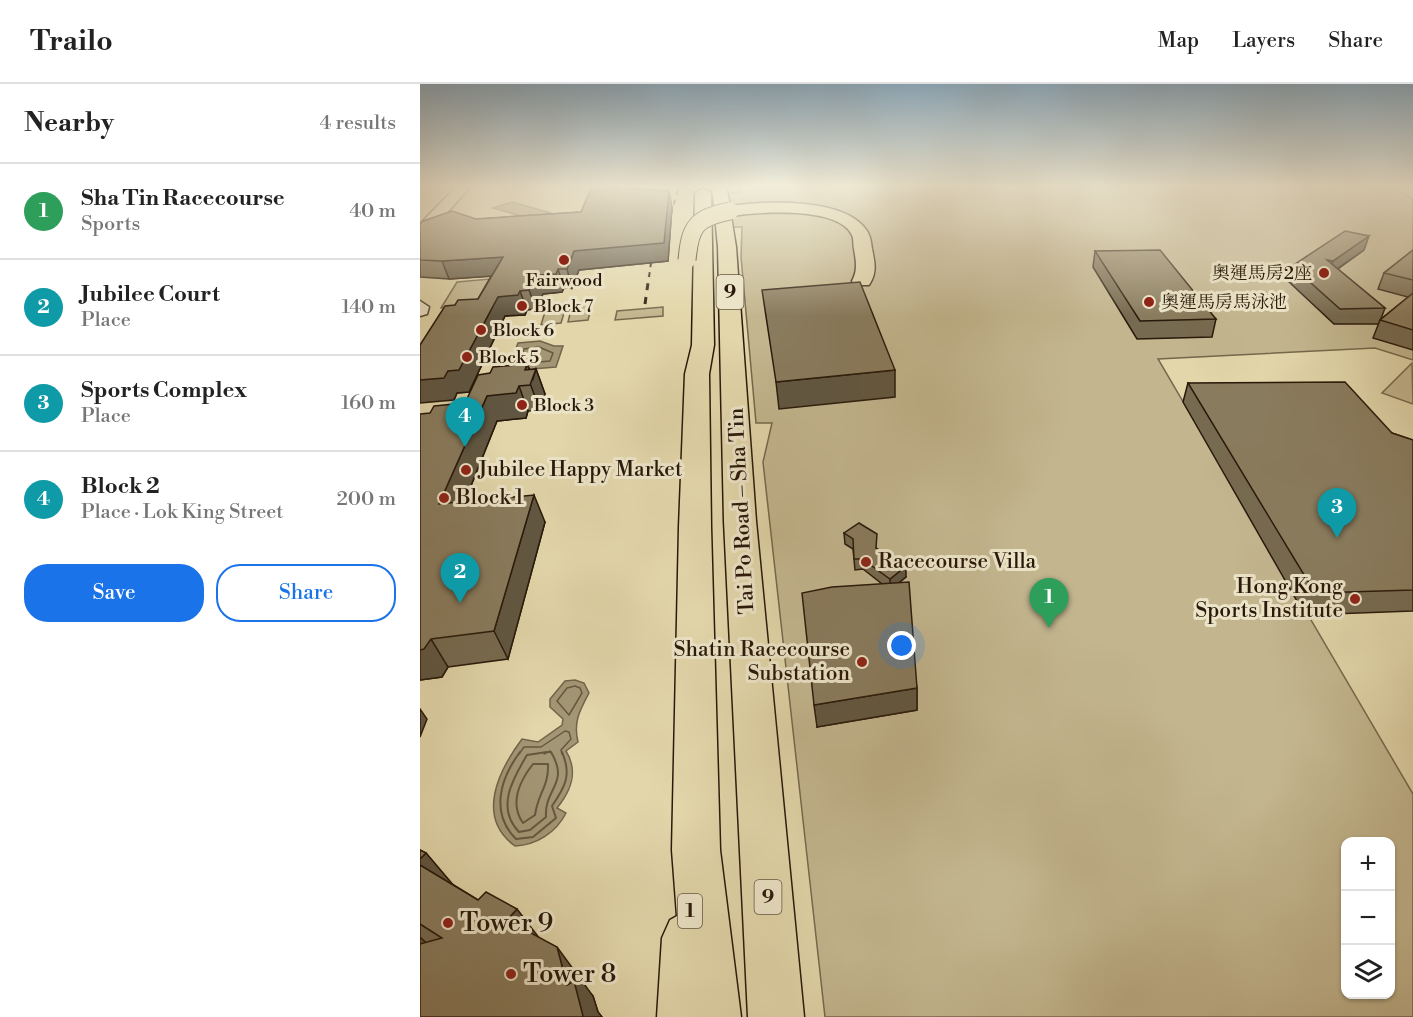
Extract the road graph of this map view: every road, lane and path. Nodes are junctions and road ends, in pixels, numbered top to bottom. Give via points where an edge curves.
1 (692, 230) edge
2 (703, 230) edge
3 (725, 230) edge
4 (738, 230) edge
5 (854, 230) edge
6 (727, 247) junction
7 (862, 281) edge
8 (697, 374) junction
9 (696, 850) junction
10 (685, 1017) edge
11 (713, 1017) edge
12 (776, 1017) edge

1 - 8 highway, bridge via 687,260 684,347
2 - 8 highway, Tai Po Road – Sha Tin / 9 via 703,345
3 - 6 highway, Tai Po Road – Sha Tin / 9
4 - 6 highway
5 - 7 highway, bridge via 861,238 867,270
6 - 12 highway, Tai Po Road – Sha Tin / 9 via 740,520
8 - 9 highway, Tai Po Road – Sha Tin / 9
9 - 10 highway, 1
9 - 11 highway, Tai Po Road – Sha Tin / 9

